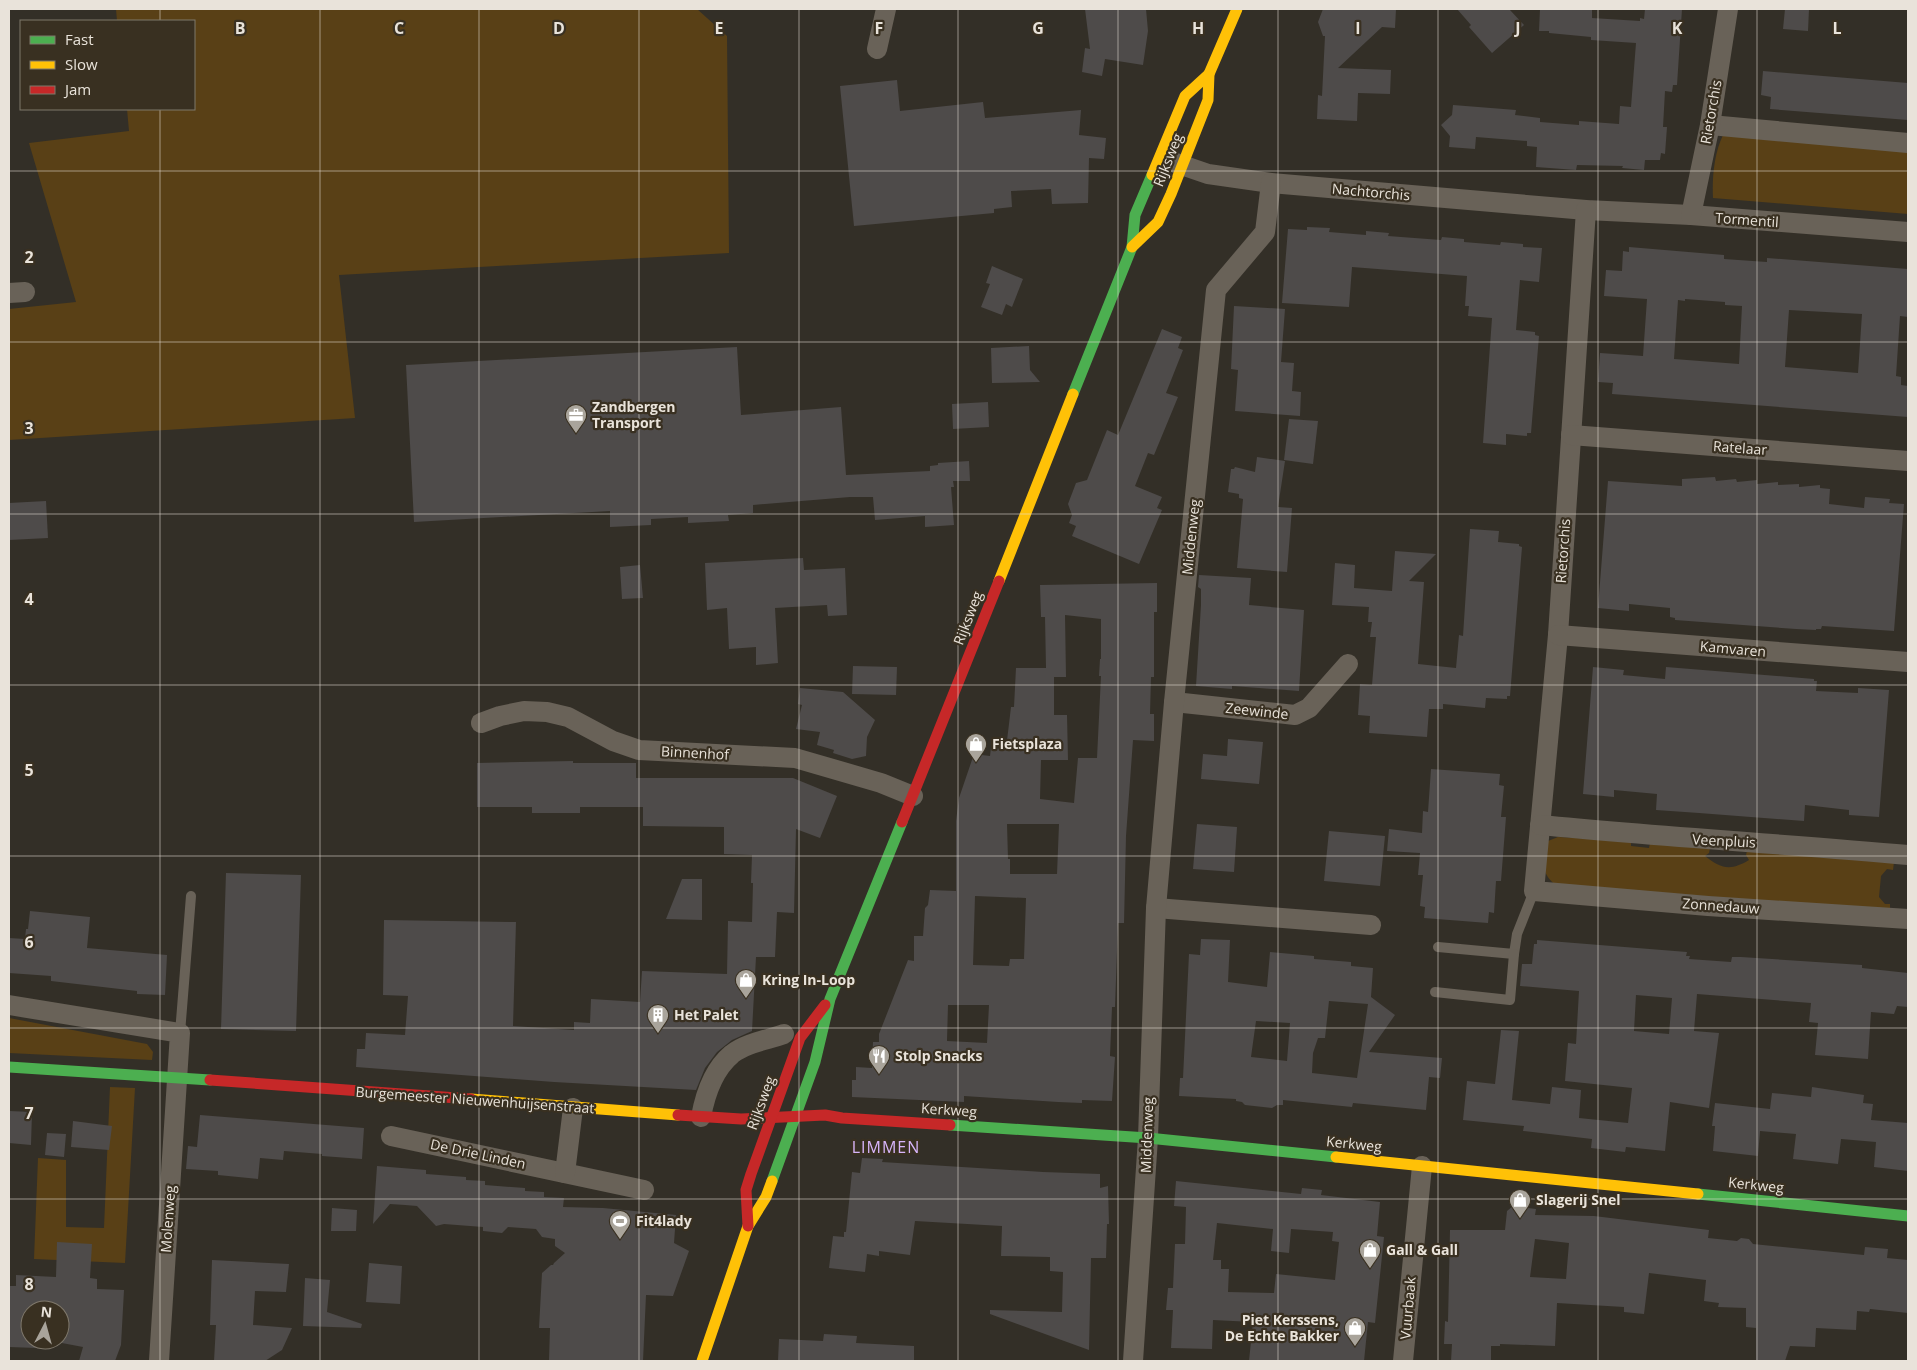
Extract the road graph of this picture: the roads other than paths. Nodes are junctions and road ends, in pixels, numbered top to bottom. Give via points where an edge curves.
1 (886, 9) edge
2 (1237, 9) edge
3 (1728, 9) edge
4 (877, 49) dead end
5 (1209, 74) junction
6 (1710, 125) junction
7 (1908, 143) edge
8 (1160, 156) junction
9 (1182, 166) junction
10 (1271, 184) junction
11 (1586, 210) junction
12 (1691, 216) junction
13 (1908, 232) edge
14 (1132, 247) junction
15 (1571, 435) junction
16 (1908, 461) edge
17 (1558, 634) junction
18 (1908, 662) edge
19 (1348, 664) dead end
20 (1174, 702) junction
21 (481, 723) dead end
22 (913, 796) junction
23 (1540, 825) junction
24 (1908, 855) edge
25 (1534, 891) junction
26 (191, 896) dead end
27 (1156, 908) junction
28 (1908, 919) edge
29 (1371, 925) dead end
30 (1438, 947) dead end
31 (1514, 954) junction
32 (1434, 992) dead end
33 (830, 999) junction
34 (9, 1005) edge
35 (180, 1033) junction
36 (784, 1034) dead end
37 (9, 1067) edge
38 (177, 1077) junction
39 (573, 1108) junction
40 (701, 1117) junction
41 (772, 1118) junction
42 (795, 1118) junction
43 (391, 1136) dead end
44 (1148, 1138) junction
45 (1422, 1166) junction
46 (565, 1173) junction
47 (644, 1190) dead end
48 (1908, 1216) edge
49 (748, 1226) junction
50 (159, 1361) edge
51 (702, 1361) edge
52 (1133, 1361) edge
53 (1403, 1361) edge

1 - 4 street
2 - 5 main road, Rijksweg
3 - 6 street, Rietorchis
5 - 8 main road, Rijksweg via 1186,96
5 - 9 main road, Rijksweg via 1208,100
6 - 7 street
6 - 12 street, Rietorchis
8 - 9 street, Nachtorchis
8 - 14 main road, Rijksweg via 1136,215
9 - 10 street, Nachtorchis via 1208,174
9 - 14 main road, Rijksweg via 1158,222
10 - 11 street, Nachtorchis
10 - 20 street, Middenweg via 1265,232 1216,290
11 - 12 street, Tormentil
11 - 15 street, Rietorchis
12 - 13 street, Tormentil
14 - 22 main road, Rijksweg
15 - 16 street, Ratelaar
15 - 17 street, Rietorchis
17 - 18 street, Kamvaren
17 - 23 street, Rietorchis
19 - 20 street, Zeewinde via 1309,708 1295,715
20 - 27 street, Middenweg
21 - 22 street, Binnenhof via 524,711 547,712 568,717 613,741 639,750 795,758 881,783
22 - 33 main road, Rijksweg
23 - 24 street, Veenpluis
23 - 25 street, Rietorchis
25 - 28 street, Zonnedauw
25 - 31 lane via 1517,934
26 - 35 lane
27 - 29 street
27 - 44 street, Middenweg
30 - 31 lane
31 - 32 lane via 1510,1000
33 - 41 main road, Rijksweg via 800,1038
33 - 42 main road, Rijksweg via 815,1062
34 - 35 street
35 - 38 street
36 - 40 street via 732,1054 718,1071 705,1096
37 - 38 main road, Burgemeester Nieuwenhuijsenstraat
38 - 39 main road, Burgemeester Nieuwenhuijsenstraat
38 - 50 street, Molenweg
39 - 40 main road, Burgemeester Nieuwenhuijsenstraat
39 - 46 street
40 - 41 main road, Burgemeester Nieuwenhuijsenstraat
41 - 42 main road, Kerkweg
41 - 49 main road, Rijksweg via 746,1190
42 - 44 main road, Kerkweg via 825,1116
42 - 49 main road, Rijksweg via 766,1197
43 - 46 street, De Drie Linden
44 - 45 main road, Kerkweg
44 - 52 street, Middenweg
45 - 48 main road, Kerkweg
45 - 53 street, Vuurbaak
46 - 47 street, De Drie Linden
49 - 51 main road, Rijksweg

